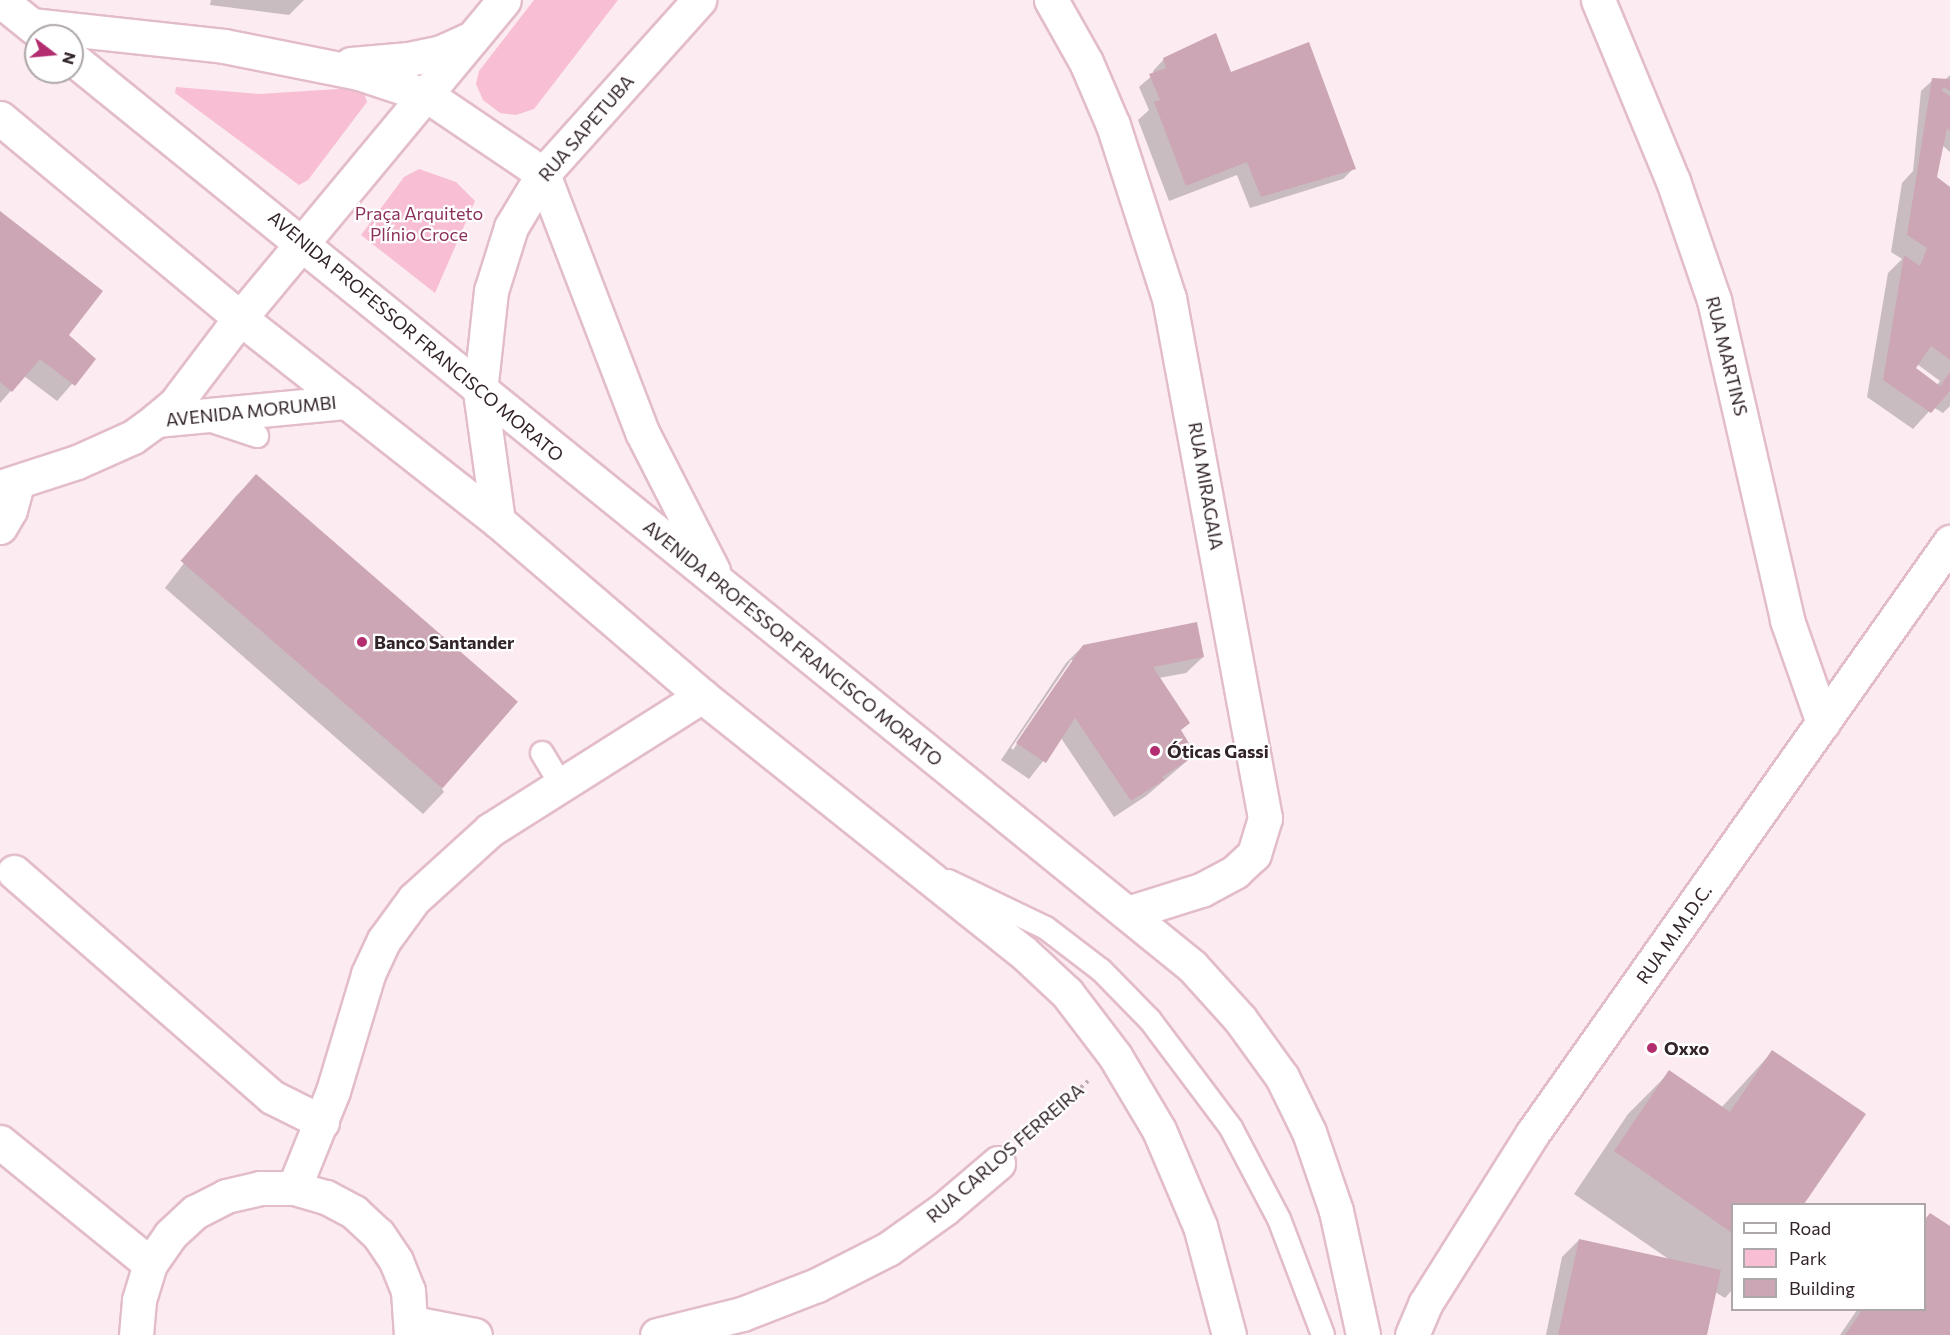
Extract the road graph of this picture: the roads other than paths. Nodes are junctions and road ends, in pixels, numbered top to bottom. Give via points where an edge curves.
1 (0, 0) edge
2 (504, 0) edge
3 (1051, 0) edge
4 (1598, 0) edge
5 (697, 1) edge
6 (30, 24) edge
7 (84, 34) edge
8 (474, 38) junction
9 (327, 66) junction
10 (84, 68) edge
11 (428, 96) junction
12 (0, 118) edge
13 (543, 174) junction
14 (304, 243) junction
15 (240, 318) junction
16 (480, 392) junction
17 (347, 402) junction
18 (177, 414) junction
19 (257, 436) dead end
20 (8, 486) edge
21 (498, 521) junction
22 (0, 527) edge
23 (1950, 542) edge
24 (719, 583) junction
25 (702, 696) junction
26 (1823, 723) junction
27 (542, 753) dead end
28 (561, 784) junction
29 (911, 866) junction
30 (14, 872) dead end
31 (1131, 912) junction
32 (322, 1122) junction
33 (0, 1142) edge
34 (998, 1163) road end
35 (294, 1188) junction
36 (150, 1264) junction
37 (412, 1329) edge
38 (136, 1335) edge
39 (475, 1335) edge
40 (657, 1335) edge
41 (1229, 1335) edge
42 (1323, 1335) edge
43 (1362, 1335) edge
44 (1412, 1335) edge

1 - 6 main road
2 - 8 main road
3 - 31 main road, RUA MIRAGAIA via 1086,62 1113,124 1169,298 1265,818 1254,854 1235,872 1201,890
4 - 26 main road, RUA MARTINS via 1673,181 1714,300 1787,620
5 - 13 main road, RUA SAPETUBA
7 - 9 main road via 224,46
8 - 9 main road via 441,52 409,59
8 - 11 main road
9 - 11 main road
10 - 14 main road, AVENIDA PROFESSOR FRANCISCO MORATO
11 - 13 main road
11 - 14 main road
12 - 15 main road
13 - 16 main road, RUA SAPETUBA via 511,227 490,291
13 - 24 main road via 642,432
14 - 15 main road
14 - 16 main road, AVENIDA PROFESSOR FRANCISCO MORATO
15 - 17 main road
15 - 18 main road, AVENIDA MORUMBI
16 - 21 main road, RUA SAPETUBA
16 - 24 main road, AVENIDA PROFESSOR FRANCISCO MORATO
17 - 18 main road, AVENIDA MORUMBI
17 - 21 main road
18 - 19 lane
18 - 20 main road, AVENIDA MORUMBI via 77,462
20 - 22 main road
21 - 25 main road
23 - 26 main road, RUA M.M.D.C.
24 - 31 main road, AVENIDA PROFESSOR FRANCISCO MORATO
25 - 28 main road
25 - 29 main road
26 - 44 main road, RUA M.M.D.C. via 1500,1182 1425,1304
27 - 28 lane
28 - 32 main road via 490,830 414,899 384,940 368,974
29 - 41 main road via 1023,952 1067,993 1115,1056 1159,1130 1200,1227
29 - 42 lane via 1046,928 1101,970 1150,1020 1232,1128 1279,1218
30 - 32 main road via 272,1096
31 - 43 main road, AVENIDA PROFESSOR FRANCISCO MORATO via 1199,973 1240,1019 1282,1077 1309,1132 1336,1211
32 - 35 main road
33 - 36 main road
34 - 40 main road, RUA CARLOS FERREIRA via 888,1249 817,1285 742,1314
35 - 36 main road via 260,1188 226,1196 195,1212 170,1235
35 - 37 main road via 326,1197 354,1212 378,1233 396,1260 408,1291
36 - 38 main road via 139,1300
37 - 39 main road

